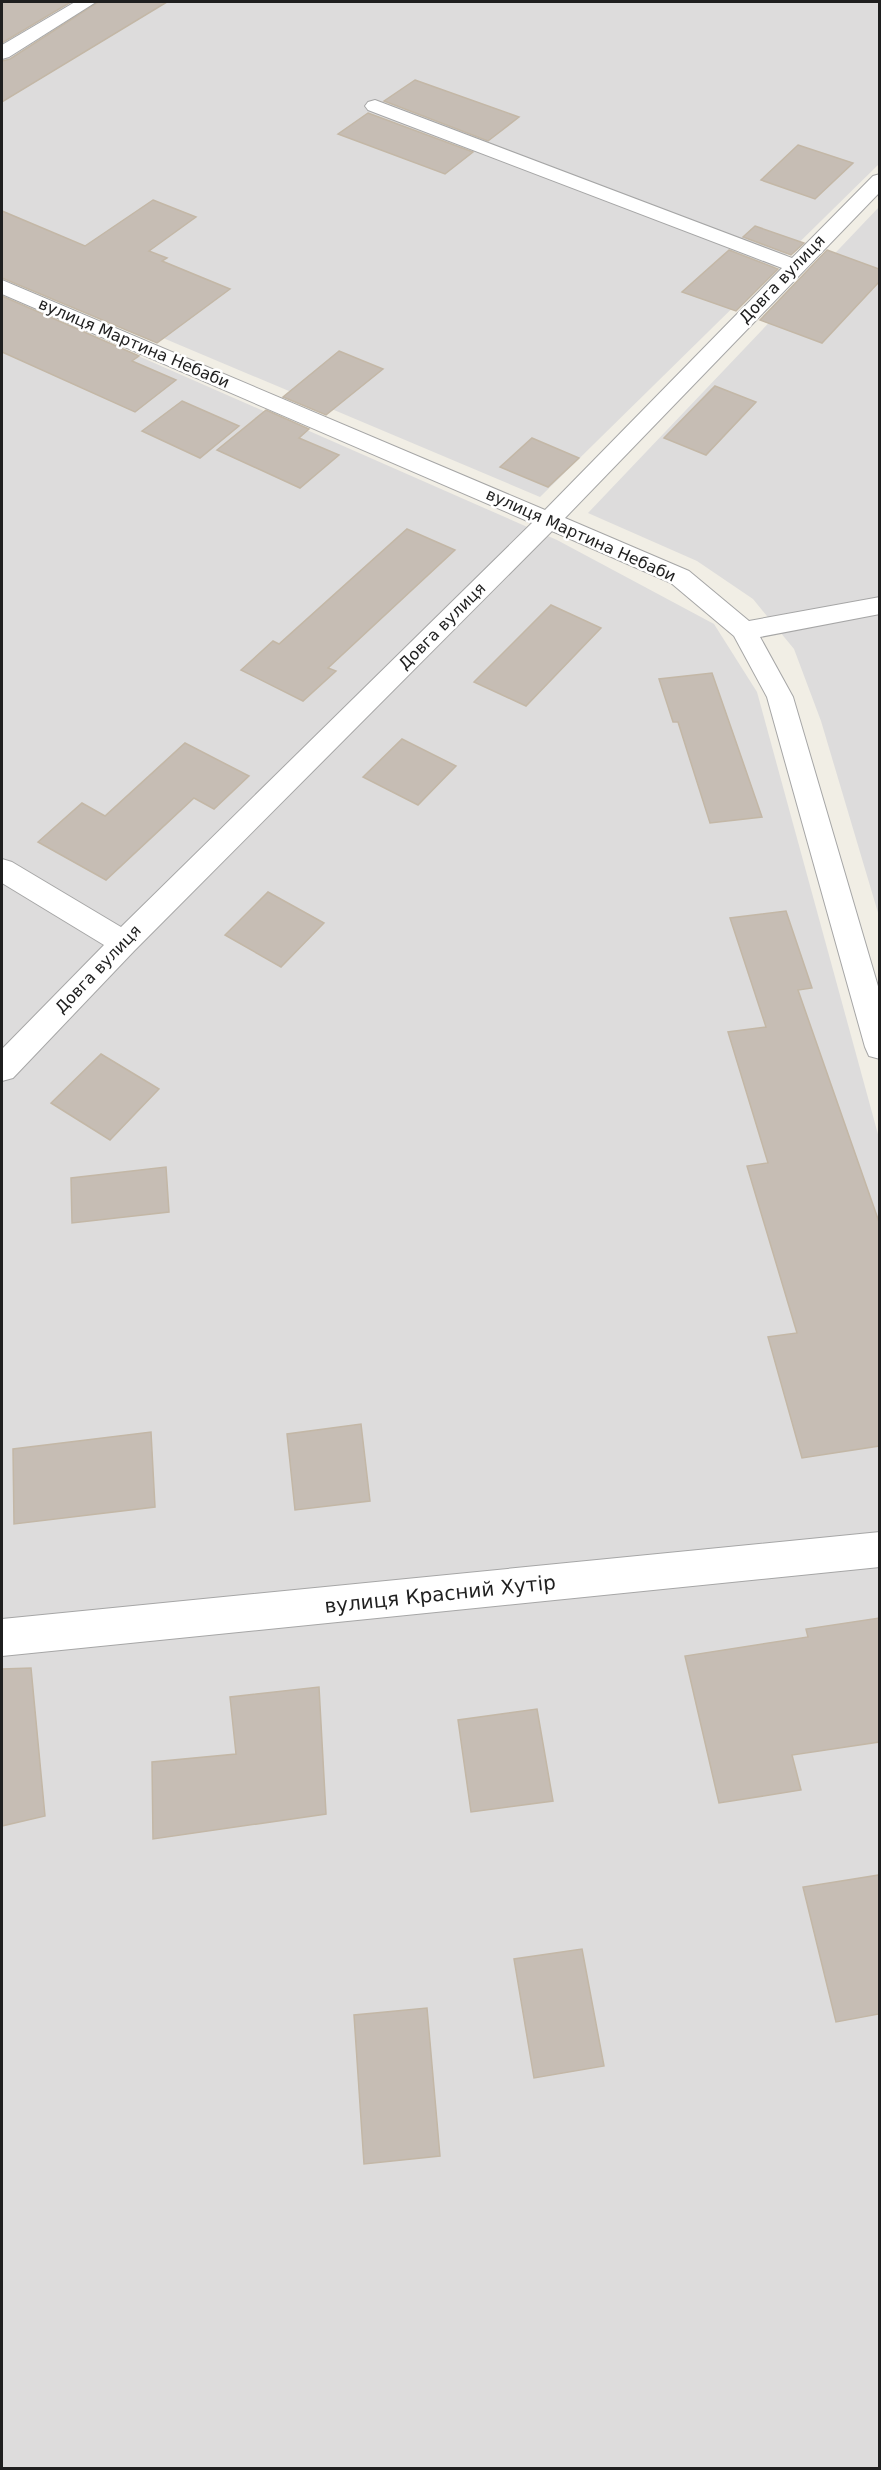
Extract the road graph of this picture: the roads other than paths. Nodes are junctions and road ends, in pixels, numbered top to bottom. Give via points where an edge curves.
1 (87, 2) edge
2 (2, 53) edge
3 (375, 106) dead end
4 (879, 180) edge
5 (795, 266) junction
6 (2, 286) edge
7 (548, 520) junction
8 (879, 605) edge
9 (744, 631) junction
10 (2, 870) edge
11 (124, 943) junction
12 (879, 1047) edge
13 (2, 1069) edge
14 (879, 1549) edge
15 (2, 1638) edge

1 - 2 street
3 - 5 street
4 - 5 street, Довга вулиця
5 - 7 street, Довга вулиця
6 - 7 street, вулиця Мартина Небаби
7 - 9 street, вулиця Мартина Небаби via 680,577
7 - 11 street, Довга вулиця
8 - 9 street
9 - 12 street, вулиця Мартина Небаби via 780,697
10 - 11 street
11 - 13 street, Довга вулиця
14 - 15 street, вулиця Красний Хутір

